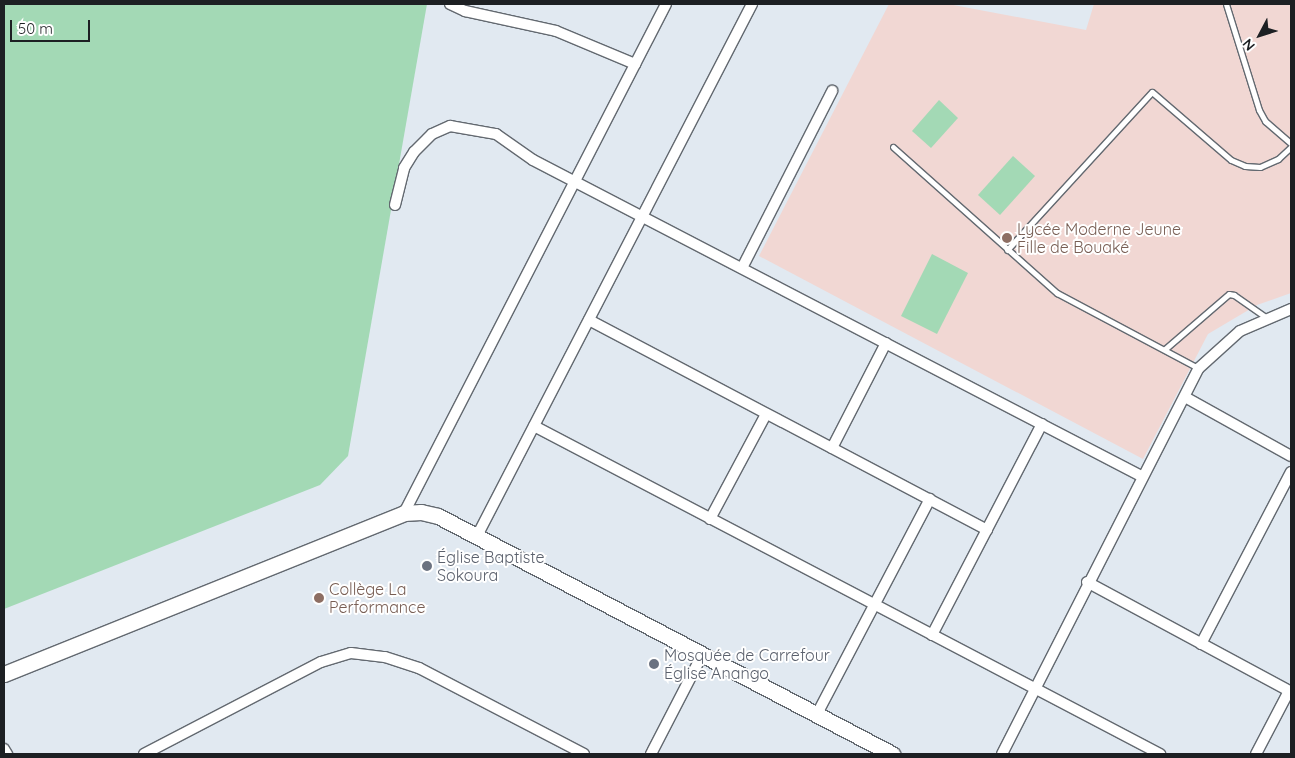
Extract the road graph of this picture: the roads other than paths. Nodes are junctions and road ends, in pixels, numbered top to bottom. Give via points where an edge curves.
1 (450, 4) edge
2 (666, 4) edge
3 (752, 4) edge
4 (1226, 4) edge
5 (635, 64) junction
6 (832, 91) dead end
7 (1291, 146) edge
8 (893, 147) dead end
9 (574, 180) junction
10 (395, 205) dead end
11 (642, 216) junction
12 (1007, 250) junction
13 (742, 268) junction
14 (1291, 308) edge
15 (1265, 318) junction
16 (589, 320) junction
17 (886, 343) junction
18 (1165, 349) junction
19 (1199, 368) junction
20 (1184, 396) junction
21 (766, 414) junction
22 (1042, 424) junction
23 (534, 426) junction
24 (832, 448) junction
25 (1291, 456) edge
26 (1291, 472) edge
27 (1143, 477) junction
28 (930, 499) junction
29 (404, 513) junction
30 (710, 519) junction
31 (987, 530) junction
32 (477, 536) junction
33 (1087, 582) junction
34 (875, 605) junction
35 (932, 635) junction
36 (1201, 644) junction
37 (702, 655) junction
38 (4, 674) edge
39 (1034, 689) junction
40 (1290, 691) edge
41 (817, 714) junction
42 (4, 749) edge
43 (7, 754) edge
44 (144, 754) edge
45 (584, 754) edge
46 (651, 754) edge
47 (892, 754) edge
48 (1002, 754) edge
49 (1160, 754) edge
50 (1256, 754) edge

1 - 5 street via 465,11 562,33
2 - 5 street
3 - 11 street
4 - 7 lane via 1259,110 1265,121
5 - 9 street
6 - 13 street
7 - 12 lane via 1278,159 1260,168 1245,166 1232,160 1152,92
8 - 12 lane
9 - 10 street via 533,160 496,134 450,126 432,134 414,152 404,168
9 - 11 street
9 - 29 street
11 - 13 street
11 - 16 street
12 - 18 lane via 1057,293
13 - 17 street
14 - 15 street
15 - 18 lane via 1229,294
15 - 19 street via 1240,331
16 - 21 street
16 - 23 street
17 - 22 street
17 - 24 street
18 - 19 lane
19 - 20 street
20 - 25 street
20 - 27 street
21 - 24 street
21 - 30 street
22 - 27 street
22 - 31 street
23 - 30 street
23 - 32 street
24 - 28 street
26 - 36 street
27 - 33 street
28 - 31 street
28 - 34 street
29 - 32 street via 438,516
29 - 38 street
30 - 34 street
31 - 35 street
32 - 37 street
33 - 36 street
33 - 39 street
34 - 35 street
34 - 41 street
35 - 39 street
36 - 40 street
37 - 41 street
37 - 46 street
39 - 48 street
39 - 49 street
40 - 50 street
41 - 47 street
42 - 43 street
44 - 45 street via 321,662 351,653 385,657 419,668

